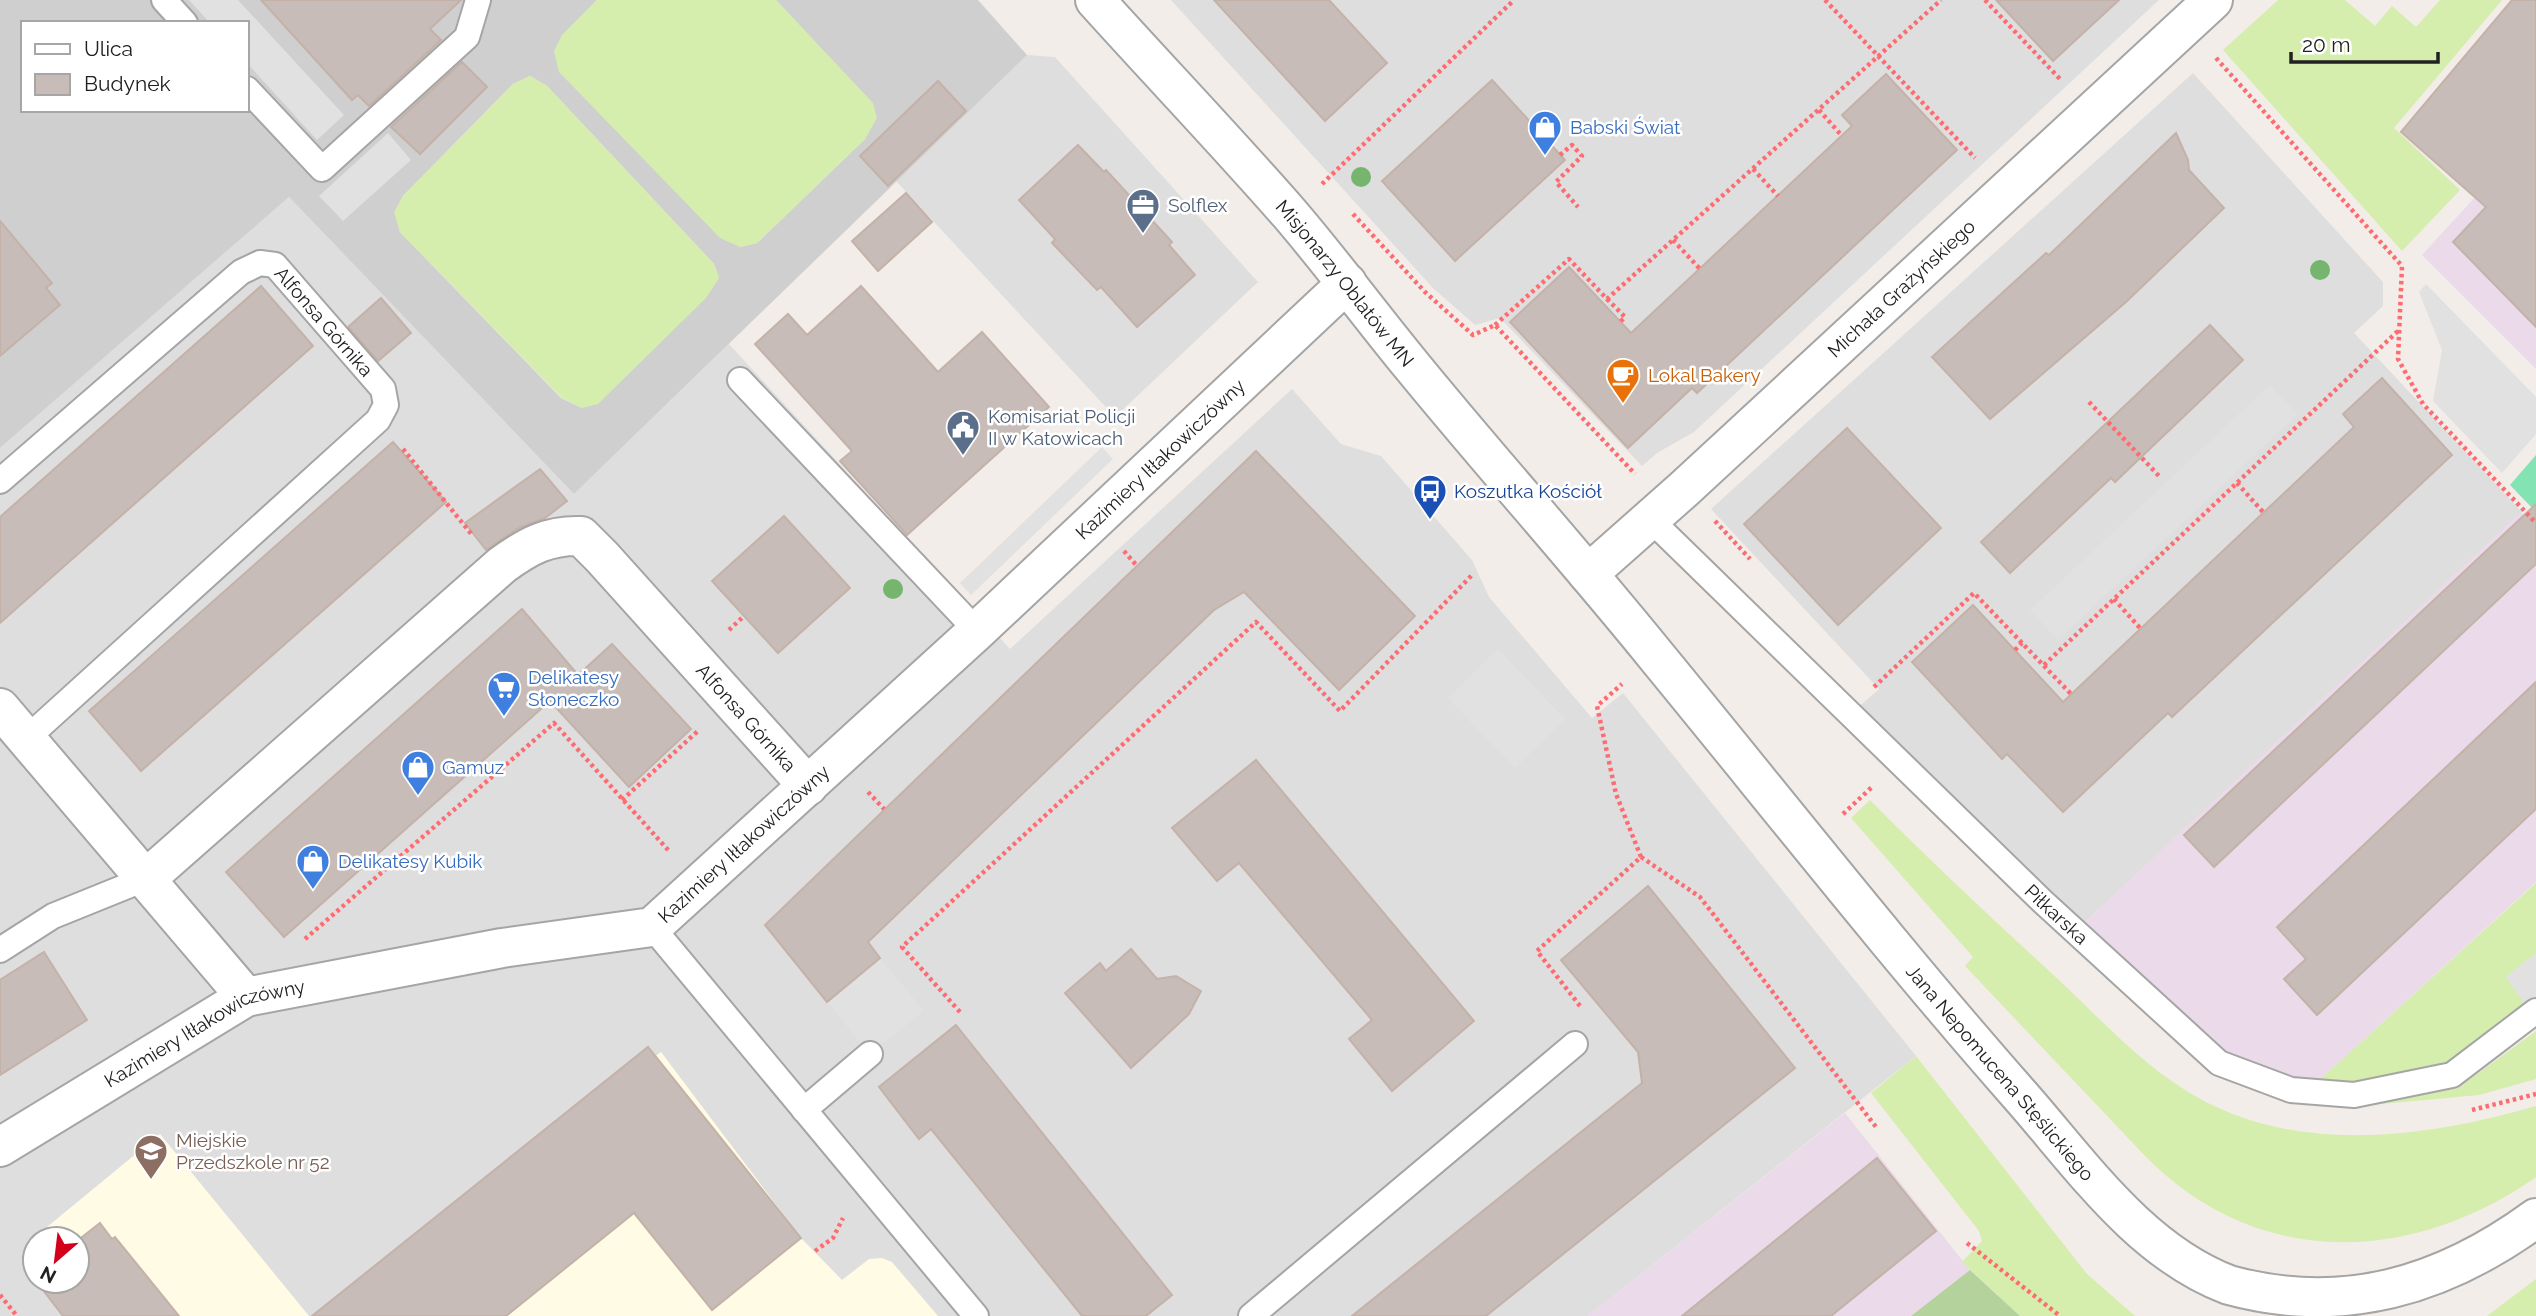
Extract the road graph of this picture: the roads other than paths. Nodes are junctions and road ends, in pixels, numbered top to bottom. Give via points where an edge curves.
1 (164, 0) edge
2 (478, 0) edge
3 (1095, 0) edge
4 (2213, 0) edge
5 (183, 21) edge
6 (248, 90) edge
7 (1347, 283) junction
8 (740, 380) dead end
9 (0, 481) edge
10 (1650, 519) junction
11 (1588, 574) junction
12 (977, 631) junction
13 (0, 708) edge
14 (26, 739) junction
15 (807, 786) junction
16 (147, 877) junction
17 (652, 927) junction
18 (0, 950) edge
19 (246, 996) junction
20 (2536, 1011) edge
21 (1575, 1044) road end
22 (870, 1054) dead end
23 (804, 1110) junction
24 (0, 1147) edge
25 (2536, 1218) edge
26 (976, 1316) edge
27 (1251, 1316) edge

1 - 5 lane
2 - 6 lane via 467,37 322,169
3 - 7 street, Misjonarzy Oblatów MN
4 - 10 street, Michała Grażyńskiego
7 - 11 street, Misjonarzy Oblatów MN
7 - 12 street, Kazimiery Iłłakowiczówny
8 - 12 lane
9 - 14 lane, Alfonsa Górnika via 241,272 260,263 275,265 383,389 386,405 378,420
10 - 11 street, Michała Grażyńskiego
10 - 20 lane, Piłkarska via 2042,901 2220,1063 2291,1090 2354,1095 2452,1076
11 - 25 street, Jana Nepomucena Stęślickiego via 1865,914 2098,1184 2164,1249 2228,1284 2277,1299 2334,1303 2401,1292 2450,1272
12 - 15 street, Kazimiery Iłłakowiczówny
13 - 14 street
14 - 16 street
15 - 16 street, Alfonsa Górnika via 602,557 581,536 559,535 532,544 502,565
15 - 17 street, Kazimiery Iłłakowiczówny
16 - 18 lane via 53,916
16 - 19 street
17 - 19 street, Kazimiery Iłłakowiczówny via 502,948
17 - 23 lane
19 - 24 street, Kazimiery Iłłakowiczówny
21 - 27 lane
22 - 23 lane
23 - 26 lane

